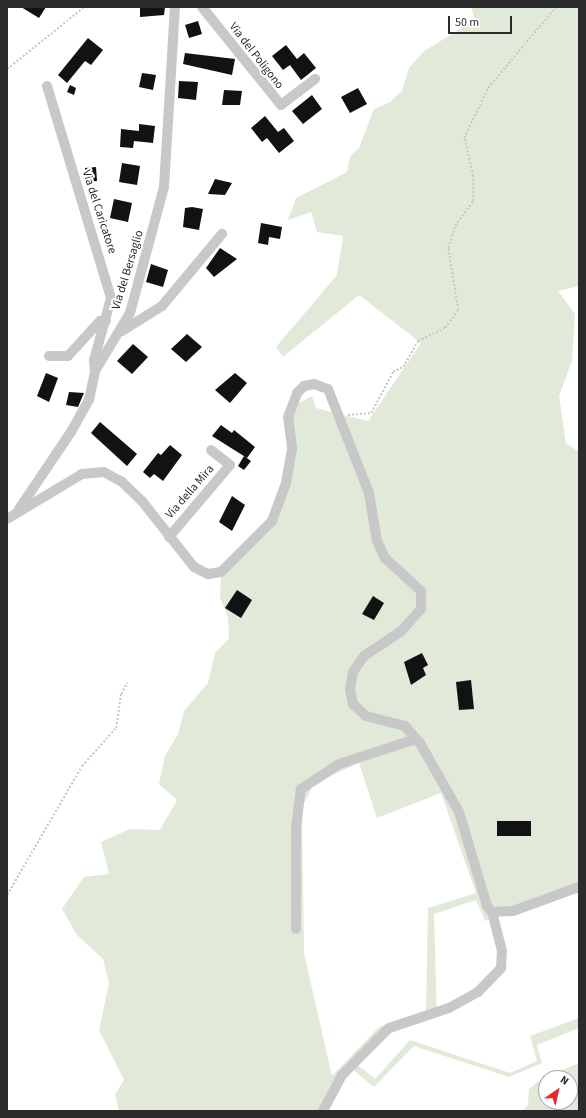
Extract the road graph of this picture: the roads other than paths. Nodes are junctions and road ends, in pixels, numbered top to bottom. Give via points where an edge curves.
1 (175, 7) edge
2 (202, 7) edge
3 (315, 79) dead end
4 (47, 86) dead end
5 (222, 234) dead end
6 (106, 321) junction
7 (122, 331) junction
8 (49, 356) dead end
9 (95, 371) junction
10 (211, 450) dead end
11 (18, 512) junction
12 (7, 519) edge
13 (169, 537) junction
14 (416, 739) junction
15 (579, 887) edge
16 (492, 912) junction
17 (296, 929) dead end
18 (323, 1111) edge

1 - 7 street, Via del Bersaglio via 164,187
2 - 3 street, Via del Poligono via 281,105
4 - 6 street, Via del Caricatore via 107,280 111,298
5 - 7 street via 162,306
6 - 8 street via 100,321 68,356
6 - 9 street, Via del Caricatore via 94,360
7 - 9 street, Via del Bersaglio
9 - 11 street, Via del Bersaglio via 89,400
10 - 13 street, Via della Mira via 230,465
11 - 12 street
11 - 13 street via 82,474 104,472 122,482 142,501
13 - 14 street via 194,567 208,574 222,572 272,521 286,483 292,448 288,417 298,393 304,386 314,384 328,389 369,493 377,541 386,558 421,591 421,609 400,632 364,656 353,672 350,689 353,704 366,716 405,726
14 - 16 street via 459,812 486,906
14 - 17 street via 363,753 316,777 301,789 296,828
15 - 16 street via 513,911
16 - 18 street via 502,951 501,968 478,992 461,1002 389,1028 342,1074

